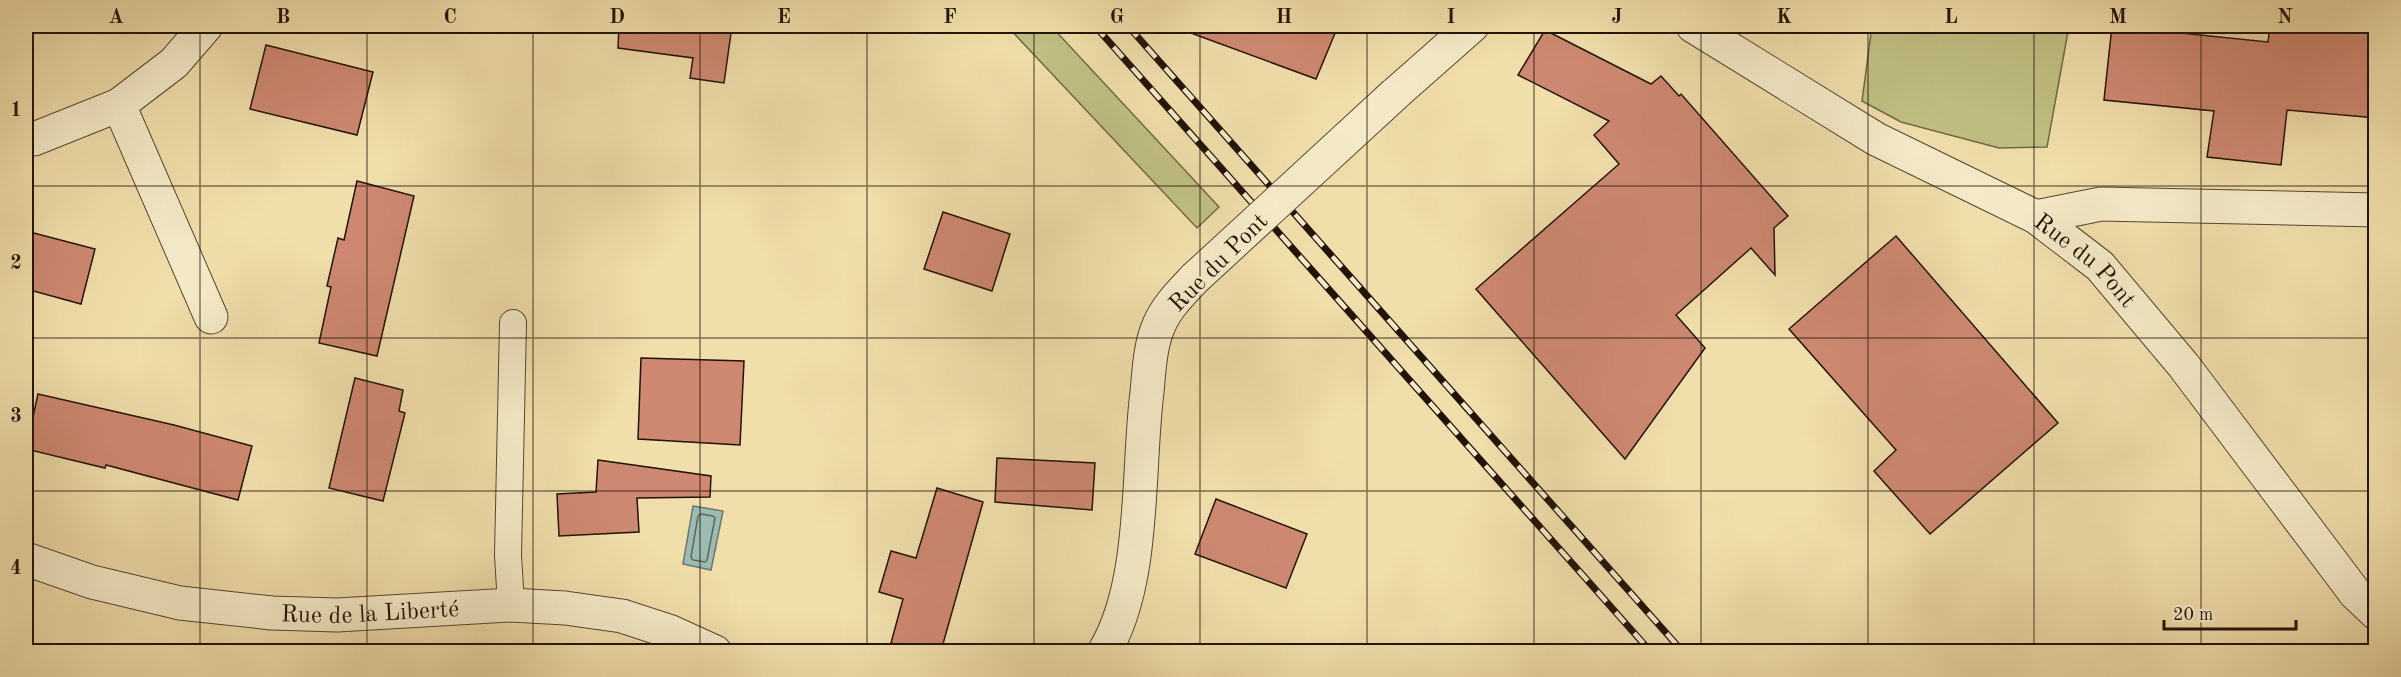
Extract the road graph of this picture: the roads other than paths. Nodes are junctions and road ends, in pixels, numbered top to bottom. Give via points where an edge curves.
1 (206, 26) edge
2 (1472, 26) edge
3 (1693, 26) edge
4 (119, 105) junction
5 (26, 140) edge
6 (2376, 210) edge
7 (2036, 217) junction
8 (211, 317) dead end
9 (513, 323) dead end
10 (26, 559) edge
11 (511, 605) junction
12 (2376, 613) edge
13 (715, 651) edge
14 (1104, 651) edge

1 - 4 street via 174,63
2 - 14 street, Rue du Pont, bridge via 1196,278 1158,325 1146,395 1127,593 1112,639
3 - 7 street, Rue du Pont via 1876,139
4 - 5 street
4 - 8 street
6 - 7 street via 2102,204
7 - 12 street, Rue du Pont via 2100,266 2184,366 2355,593
9 - 11 lane via 508,555
10 - 11 street, Rue de la Liberté via 92,582 180,603 272,613 337,615
11 - 13 street, Rue de la Liberté via 622,616

